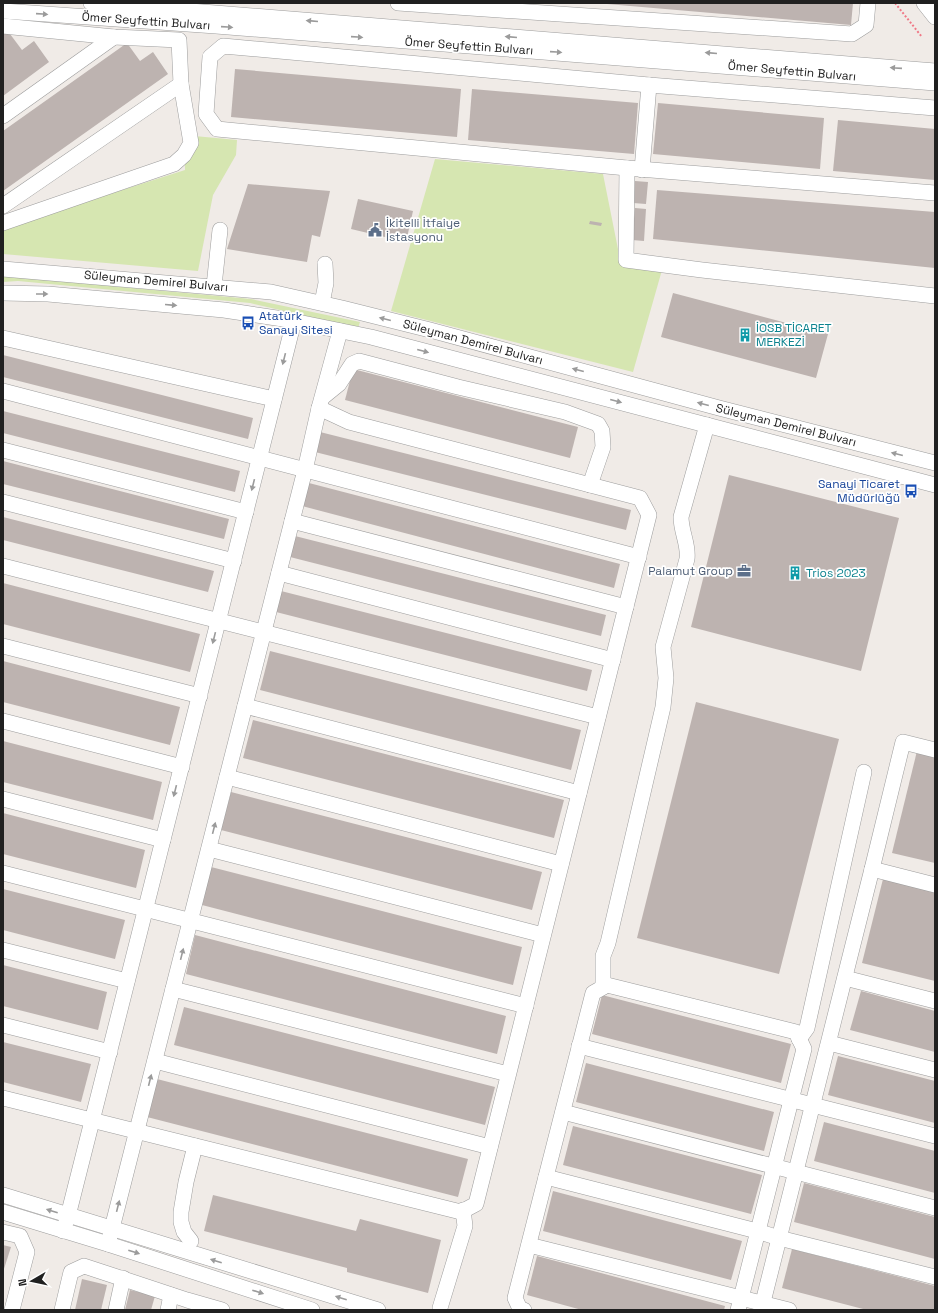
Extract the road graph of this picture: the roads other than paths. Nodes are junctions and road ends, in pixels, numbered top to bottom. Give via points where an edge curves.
1 (91, 3) edge
2 (398, 3) edge
3 (868, 3) edge
4 (924, 3) edge
5 (414, 4) edge
6 (3, 11) edge
7 (935, 17) edge
8 (3, 26) edge
9 (114, 37) junction
10 (935, 71) edge
11 (935, 83) edge
12 (181, 84) junction
13 (649, 85) junction
14 (935, 108) edge
15 (206, 114) junction
16 (3, 116) edge
17 (186, 118) junction
18 (627, 168) junction
19 (642, 170) junction
20 (935, 193) edge
21 (3, 206) edge
22 (3, 223) edge
23 (220, 230) dead end
24 (325, 264) dead end
25 (3, 269) edge
26 (214, 286) junction
27 (3, 293) edge
28 (935, 296) edge
29 (322, 303) junction
30 (294, 321) junction
31 (340, 331) junction
32 (3, 338) edge
33 (3, 391) edge
34 (274, 399) junction
35 (321, 403) junction
36 (707, 425) junction
37 (3, 450) edge
38 (259, 458) junction
39 (935, 463) edge
40 (305, 470) junction
41 (590, 485) junction
42 (935, 485) edge
43 (3, 502) edge
44 (246, 512) junction
45 (292, 521) junction
46 (638, 557) junction
47 (234, 561) junction
48 (3, 566) edge
49 (279, 573) junction
50 (626, 607) junction
51 (218, 621) junction
52 (264, 632) junction
53 (3, 646) edge
54 (612, 660) junction
55 (200, 696) junction
56 (245, 706) junction
57 (598, 717) junction
58 (3, 721) edge
59 (935, 750) edge
60 (182, 767) junction
61 (864, 772) dead end
62 (227, 777) junction
63 (579, 793) junction
64 (3, 799) edge
65 (163, 840) junction
66 (209, 849) junction
67 (561, 864) junction
68 (872, 869) junction
69 (3, 873) edge
70 (935, 885) edge
71 (146, 909) junction
72 (190, 920) junction
73 (543, 935) junction
74 (3, 950) edge
75 (845, 978) junction
76 (128, 981) junction
77 (603, 987) junction
78 (173, 989) junction
79 (935, 1002) edge
80 (526, 1006) junction
81 (3, 1024) edge
82 (799, 1039) junction
83 (829, 1042) junction
84 (579, 1046) junction
85 (110, 1052) junction
86 (155, 1061) junction
87 (935, 1070) edge
88 (508, 1074) junction
89 (3, 1098) edge
90 (791, 1099) junction
91 (813, 1105) junction
92 (563, 1112) junction
93 (92, 1120) junction
94 (137, 1132) junction
95 (935, 1136) edge
96 (195, 1146) junction
97 (490, 1147) junction
98 (773, 1167) junction
99 (796, 1173) junction
100 (546, 1177) junction
101 (3, 1195) edge
102 (935, 1208) edge
103 (464, 1210) junction
104 (3, 1212) edge
105 (68, 1216) junction
106 (63, 1231) junction
107 (757, 1231) junction
108 (3, 1232) edge
109 (110, 1236) junction
110 (779, 1238) junction
111 (191, 1241) dead end
112 (529, 1245) junction
113 (935, 1277) edge
114 (123, 1278) junction
115 (172, 1294) junction
116 (739, 1304) edge
117 (186, 1305) edge
118 (762, 1307) edge
119 (440, 1308) dead end
120 (12, 1310) edge
121 (62, 1310) edge
122 (116, 1310) edge
123 (168, 1310) edge
124 (222, 1310) edge
125 (311, 1310) edge
126 (378, 1310) edge
127 (524, 1310) edge
128 (789, 1310) edge

10 -> 1 street, Ömer Seyfettin Bulvarı
2 - 5 street
3 - 5 street via 866,25 852,34
4 - 7 street
6 -> 11 street, Ömer Seyfettin Bulvarı
8 - 9 street
9 - 12 street via 179,40
9 - 16 street
12 - 17 street
12 - 21 street
13 - 14 street
13 - 15 street via 223,46 210,57
13 - 19 street
15 - 17 street
15 - 18 street via 217,129
17 - 22 street via 190,143 184,155 174,164
18 - 19 street
18 - 28 street via 626,260
19 - 20 street
23 - 26 street
24 - 29 street via 326,283
25 - 26 street, Süleyman Demirel Bulvarı
26 - 29 street, Süleyman Demirel Bulvarı via 271,292
27 -> 30 street, Süleyman Demirel Bulvarı via 48,294 224,310
39 -> 29 street, Süleyman Demirel Bulvarı
30 - 31 street, Süleyman Demirel Bulvarı
30 -> 34 street
31 - 35 street
31 -> 36 street, Süleyman Demirel Bulvarı
32 - 34 street
33 - 38 street
34 - 38 street
35 - 40 street
35 - 41 street via 349,422
35 - 41 street via 339,384 352,364 359,361 565,412 601,427 603,447
36 - 42 street, Süleyman Demirel Bulvarı
36 - 77 street via 681,517 688,553 664,647 666,678 663,707 608,943 602,956
37 - 44 street
38 - 40 street
38 -> 44 street
40 - 45 street
40 - 46 street
41 - 46 street via 640,498 649,515
43 - 47 street
44 - 47 street
45 - 49 street
45 - 50 street
46 - 50 street
47 - 51 street
48 - 51 street
49 - 52 street
49 - 54 street
50 - 54 street
51 - 52 street
51 -> 55 street
52 - 56 street
52 - 57 street
53 - 55 street
54 - 57 street
55 - 60 street
56 - 62 street
56 - 63 street
57 - 63 street
58 - 60 street
59 - 68 street via 903,742
60 -> 65 street
61 - 82 street via 807,1028
66 -> 62 street
62 - 67 street
63 - 67 street
64 - 65 street
65 - 71 street
66 - 72 street
66 - 73 street
67 - 73 street
68 - 70 street
68 - 75 street
69 - 71 street
71 - 72 street
71 - 76 street
78 -> 72 street
72 - 80 street
73 - 80 street
74 - 76 street
75 - 79 street
75 - 83 street
76 - 85 street
77 - 82 street via 607,985 796,1032
77 - 84 street via 593,993
78 - 86 street
78 - 88 street
80 - 88 street
81 - 85 street
82 - 90 street via 804,1049
83 - 87 street
83 - 91 street
84 - 90 street
84 - 92 street
85 - 93 street
94 -> 86 street
86 - 97 street
88 - 97 street
89 - 93 street
90 - 91 street
90 - 98 street
91 - 95 street
91 - 99 street
92 - 98 street
92 - 100 street
93 - 94 street
93 - 105 street
94 - 96 street
109 -> 94 street
96 - 103 street via 461,1212
96 - 111 street via 181,1212 184,1232
97 - 103 street via 476,1204
98 - 99 street
98 - 107 street
99 - 102 street
99 - 110 street
100 - 107 street
100 - 112 street
105 -> 101 street
103 - 119 street via 465,1226
104 - 106 street
105 - 106 street
105 - 109 street
106 - 109 street
107 - 110 street
107 - 116 street
108 - 120 street via 20,1236 27,1252
109 -> 125 street
126 -> 109 street
110 - 113 street
110 - 118 street
112 - 116 street
112 - 127 street via 515,1298 520,1309
114 - 115 street
114 - 121 street via 84,1266 71,1272
114 - 122 street
115 - 117 street
115 - 123 street
116 - 118 street
117 - 124 street
118 - 128 street

